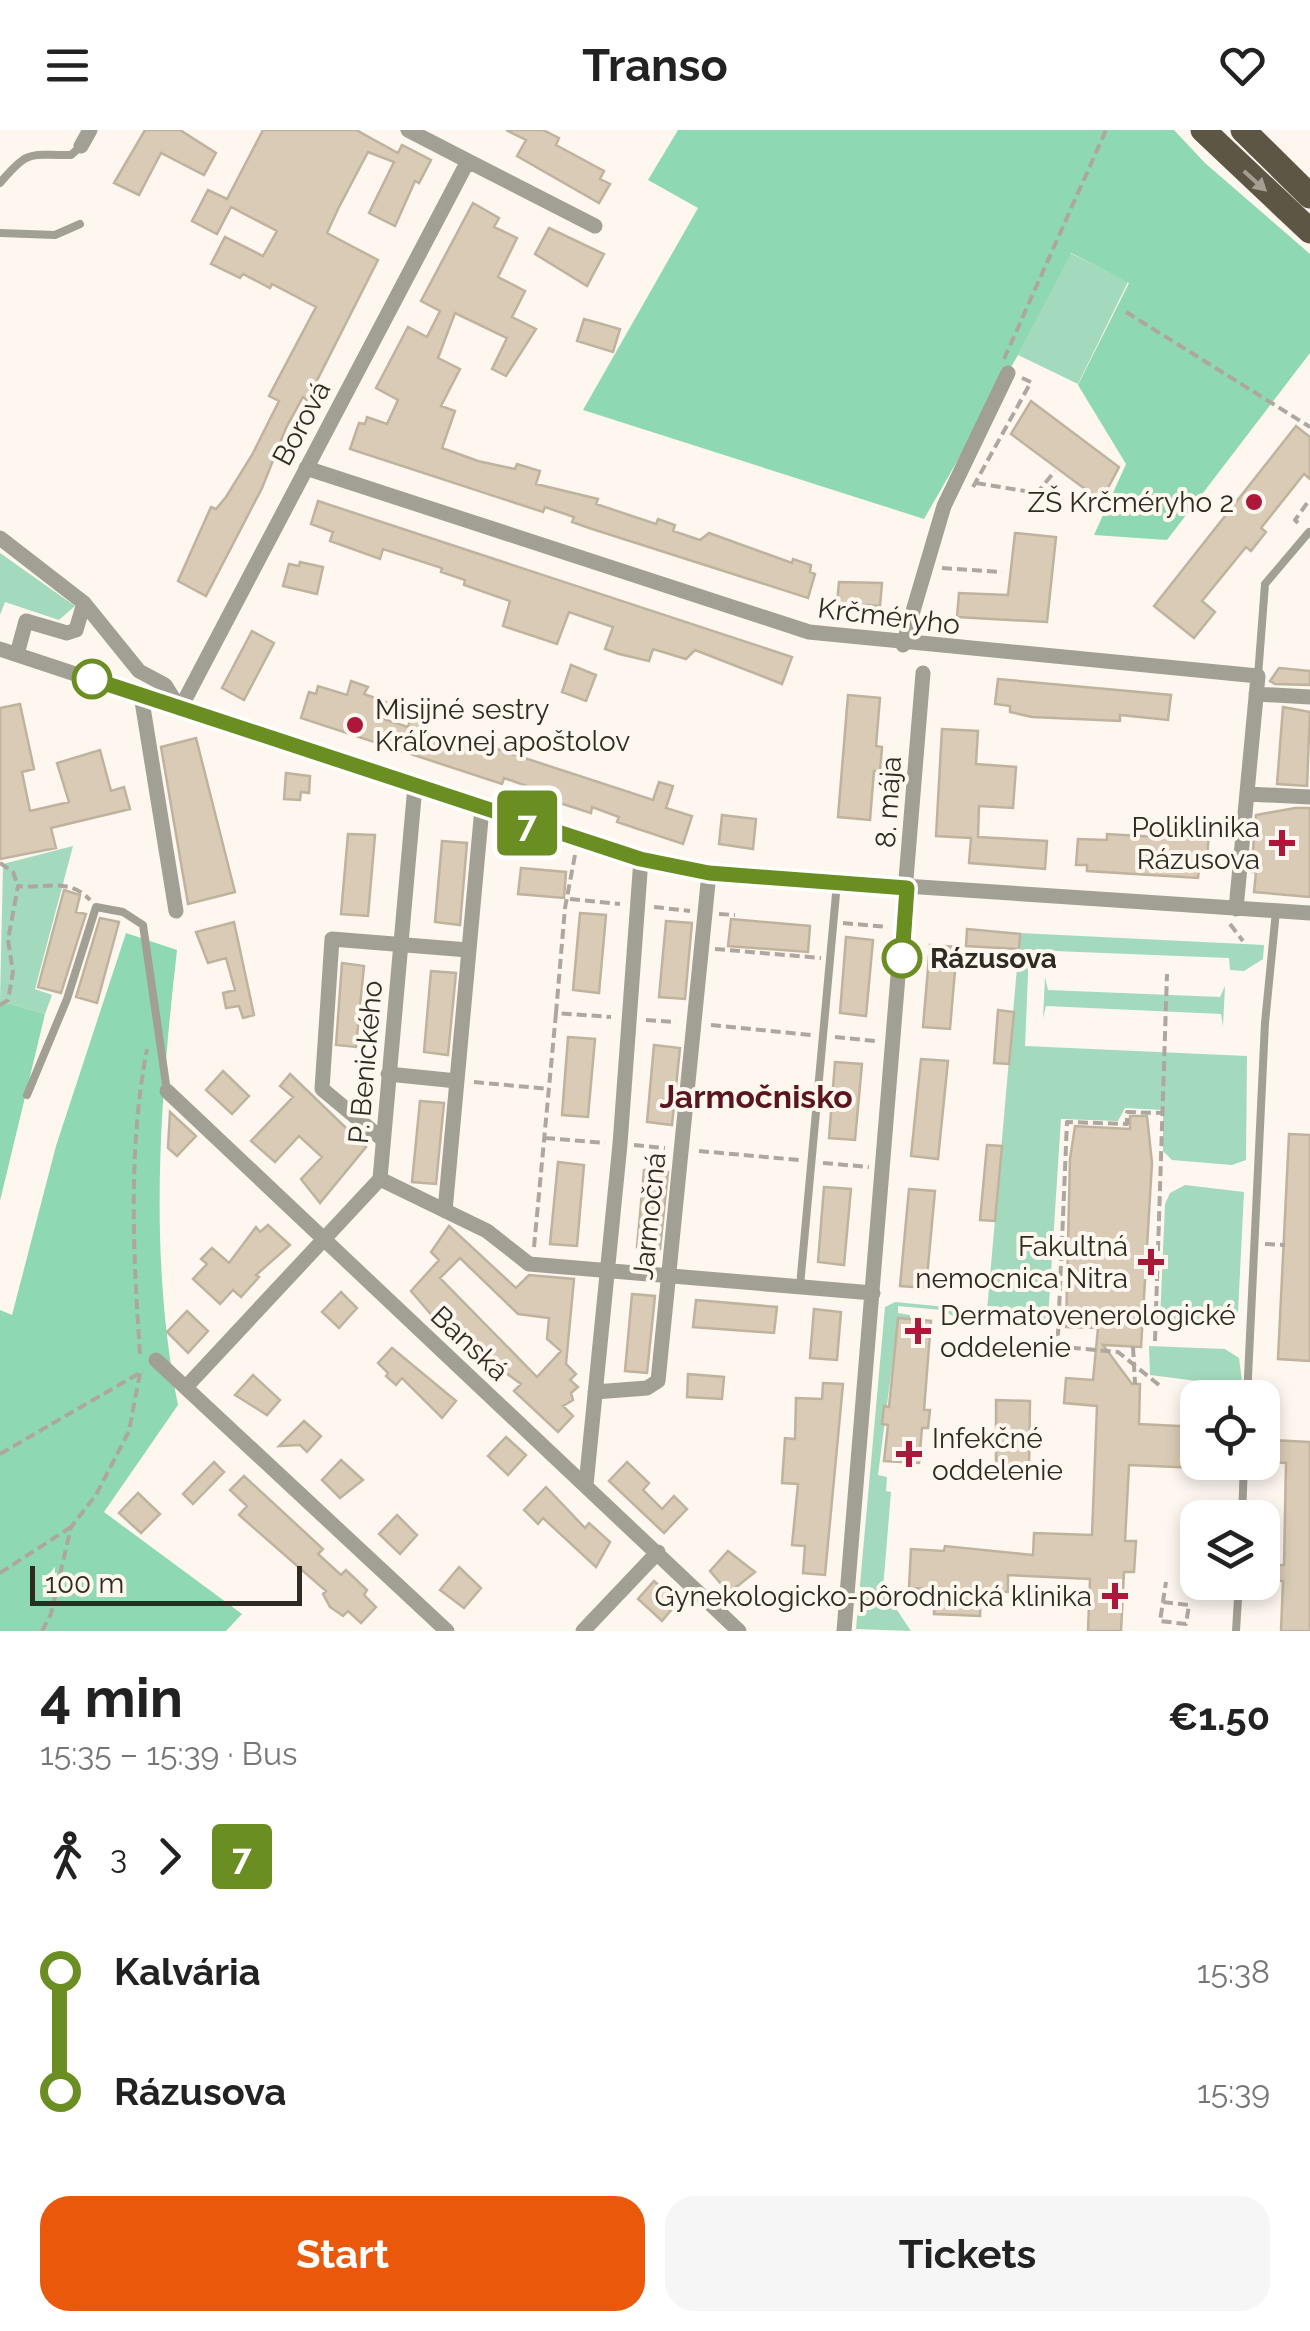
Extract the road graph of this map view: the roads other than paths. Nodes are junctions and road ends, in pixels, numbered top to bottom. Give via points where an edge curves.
1 (90, 130) edge
2 (408, 130) edge
3 (1203, 130) edge
4 (1243, 130) edge
5 (81, 146) joint
6 (468, 161) junction
7 (0, 183) edge
8 (1310, 196) edge
9 (80, 224) dead end
10 (595, 226) dead end
11 (1310, 231) edge
12 (0, 233) edge
13 (1008, 373) road end
14 (306, 468) junction
15 (1309, 532) edge
16 (0, 538) edge
17 (84, 603) junction
18 (904, 645) junction
19 (0, 649) edge
20 (16, 654) junction
21 (923, 673) dead end
22 (1258, 676) junction
23 (1256, 694) junction
24 (142, 695) junction
25 (1310, 696) edge
26 (180, 708) junction
27 (415, 786) junction
28 (1247, 794) junction
29 (1310, 797) edge
30 (482, 808) junction
31 (640, 859) junction
32 (709, 873) junction
33 (837, 883) junction
34 (907, 888) junction
35 (176, 911) dead end
36 (1276, 911) junction
37 (1230, 913) junction
38 (1310, 913) edge
39 (400, 944) junction
40 (468, 950) junction
41 (388, 1074) junction
42 (456, 1080) junction
43 (167, 1091) joint
44 (27, 1095) dead end
45 (382, 1139) junction
46 (380, 1179) junction
47 (445, 1210) junction
48 (323, 1241) junction
49 (608, 1269) junction
50 (668, 1274) junction
51 (800, 1286) junction
52 (873, 1293) junction
53 (156, 1360) dead end
54 (1249, 1380) edge
55 (186, 1386) junction
56 (595, 1392) junction
57 (586, 1485) junction
58 (658, 1552) junction
59 (1238, 1600) edge
60 (447, 1631) edge
61 (582, 1631) edge
62 (739, 1631) edge
63 (844, 1631) edge
64 (1236, 1631) edge

1 - 5 street
2 - 6 street
3 -> 11 main road
4 - 8 main road
5 - 7 lane via 71,156 42,150 16,164
6 - 10 street
6 - 14 street, Borová
9 - 12 lane via 54,234
13 - 18 street via 944,506
14 - 18 street, Krčméryho via 809,632
14 - 26 street, Borová
15 - 22 lane via 1265,584
16 - 17 street
17 - 20 street via 76,630 26,621
17 - 26 street via 139,671 165,686
18 - 22 street, Krčméryho
19 - 20 street
20 - 24 street
21 - 34 street, 8. mája
22 - 23 street
23 - 25 street
23 - 28 street
24 - 26 street
24 - 35 street
26 - 27 street
27 - 30 street
27 - 39 street, P. Benického
28 - 29 street
28 - 37 street
30 - 31 street
30 - 40 street
31 - 32 street
31 - 49 street, Jarmočná
32 - 33 street
32 - 50 street, Jarmočná
33 - 34 street
33 - 51 lane
34 - 37 street
34 - 52 street, 8. mája
36 - 37 street
36 - 38 street
36 - 54 lane
39 - 40 street
39 - 41 street, P. Benického
39 - 45 street via 332,939 322,1088
40 - 42 street
41 - 42 street
41 - 45 street, P. Benického
42 - 47 street
43 - 44 lane via 144,926 123,912 96,907
43 - 48 street, Banská
45 - 46 street, P. Benického
46 - 47 street
46 - 48 street, P. Benického
47 - 49 street via 487,1231 528,1264
48 - 55 street, P. Benického
48 - 57 street, Banská
49 - 50 street
49 - 56 street, Jarmočná
50 - 51 street
50 - 56 street, Jarmočná via 658,1381
51 - 52 street
52 - 63 street, 8. mája
53 - 55 street
55 - 60 street
56 - 57 street, Jarmočná
57 - 58 street, Banská
58 - 61 street
58 - 62 street, Banská
59 - 64 lane

